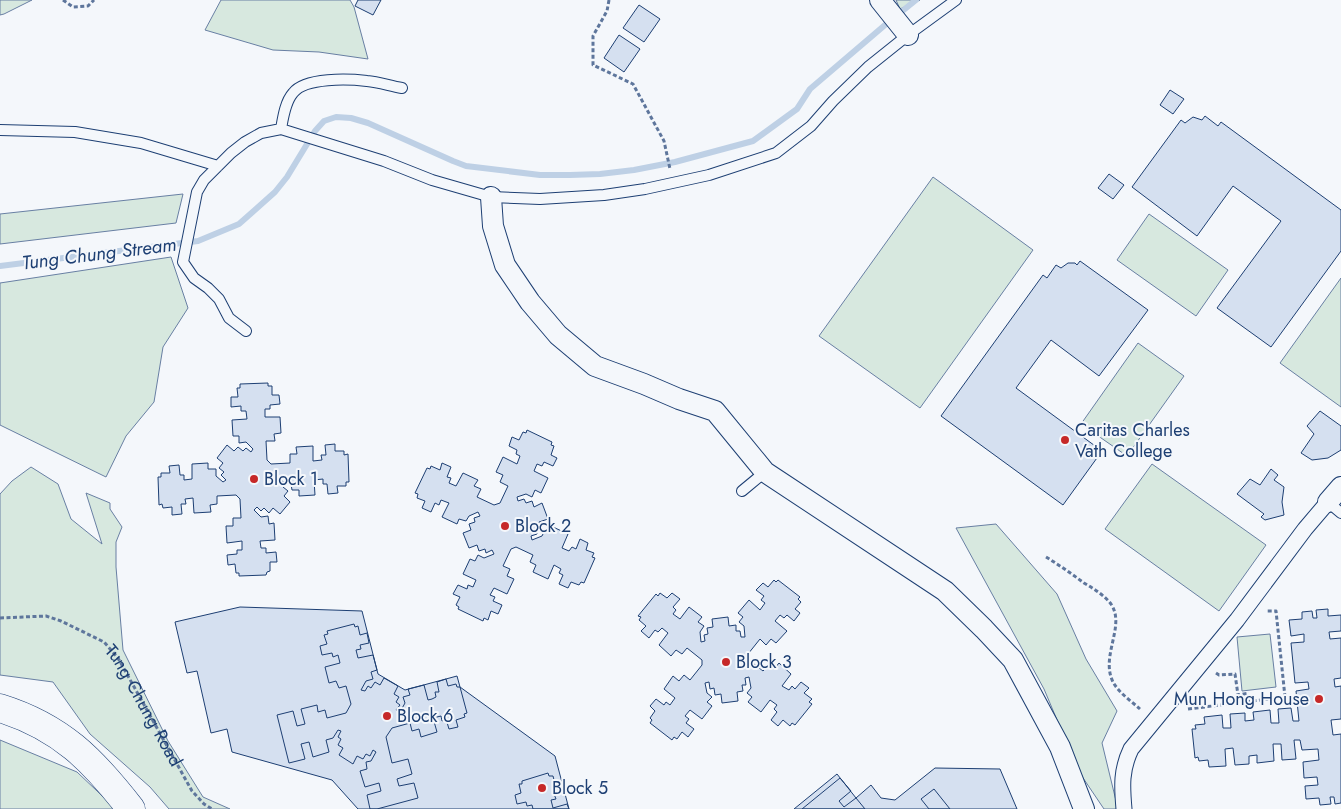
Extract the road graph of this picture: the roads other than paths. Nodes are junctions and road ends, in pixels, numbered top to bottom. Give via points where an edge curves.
1 (956, 0) edge
2 (883, 4) edge
3 (903, 29) junction
4 (402, 88) dead end
5 (280, 129) junction
6 (0, 130) edge
7 (218, 166) junction
8 (491, 197) junction
9 (246, 331) dead end
10 (765, 472) junction
11 (742, 491) dead end
12 (1337, 501) edge
13 (0, 708) edge
14 (131, 809) edge
15 (1084, 809) edge
16 (1124, 809) edge

1 - 3 lane
2 - 3 street
3 - 8 lane via 811,126 776,152 709,175 645,189 540,199
4 - 5 lane via 367,81 306,83 293,92
5 - 7 lane via 261,133 245,142
5 - 8 lane
6 - 7 lane via 75,132 141,143
7 - 9 lane via 197,192 183,262 194,278 219,299 229,318
8 - 10 street via 493,226 505,265 558,336 595,366 715,411
10 - 11 lane
10 - 15 street via 945,591 1014,660 1060,747
12 - 16 street via 1305,529 1243,613 1131,749 1122,780
13 - 14 main road via 40,725 71,744 100,771

